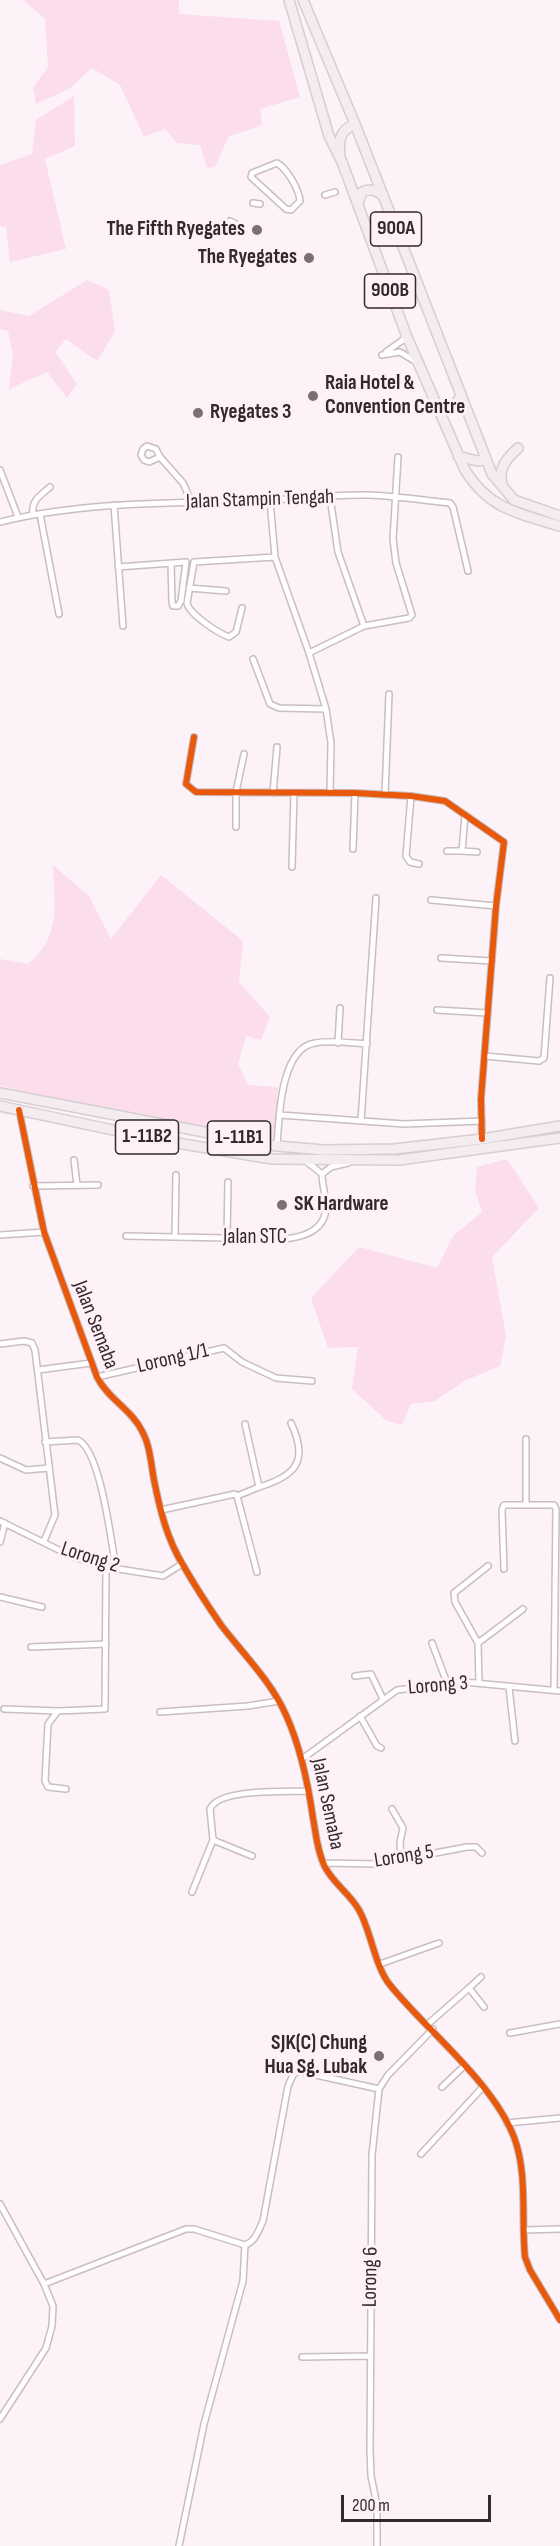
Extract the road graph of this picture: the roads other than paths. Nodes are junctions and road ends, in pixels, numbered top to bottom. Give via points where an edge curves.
1 (289, 0) edge
2 (303, 0) edge
3 (355, 124) junction
4 (342, 162) junction
5 (335, 192) dead end
6 (325, 195) dead end
7 (382, 195) junction
8 (300, 201) joint
9 (253, 203) dead end
10 (260, 204) dead end
11 (358, 204) junction
12 (407, 337) junction
13 (419, 365) junction
14 (461, 394) junction
15 (436, 403) junction
16 (518, 448) dead end
17 (458, 456) junction
18 (160, 457) dead end
19 (398, 457) dead end
20 (486, 460) junction
21 (0, 470) edge
22 (50, 487) dead end
23 (505, 492) junction
24 (393, 496) junction
25 (330, 497) junction
26 (270, 501) junction
27 (192, 503) junction
28 (114, 505) junction
29 (40, 514) junction
30 (557, 514) edge
31 (33, 515) junction
32 (18, 518) junction
33 (0, 522) edge
34 (560, 526) edge
35 (275, 557) junction
36 (171, 563) junction
37 (118, 567) junction
38 (468, 571) dead end
39 (189, 588) junction
40 (226, 591) dead end
41 (242, 608) dead end
42 (59, 614) dead end
43 (123, 626) dead end
44 (364, 626) junction
45 (309, 653) junction
46 (253, 659) dead end
47 (389, 694) dead end
48 (326, 709) junction
49 (194, 738) dead end
50 (277, 747) dead end
51 (244, 754) dead end
52 (236, 792) junction
53 (273, 793) junction
54 (294, 793) junction
55 (330, 793) junction
56 (355, 793) junction
57 (385, 795) junction
58 (411, 796) junction
59 (465, 815) junction
60 (236, 827) dead end
61 (353, 849) dead end
62 (447, 851) dead end
63 (462, 851) junction
64 (477, 852) dead end
65 (419, 864) dead end
66 (292, 867) dead end
67 (376, 898) dead end
68 (431, 900) dead end
69 (496, 906) junction
70 (441, 958) dead end
71 (492, 961) junction
72 (550, 978) dead end
73 (340, 1008) dead end
74 (437, 1010) dead end
75 (488, 1013) junction
76 (338, 1043) junction
77 (367, 1044) junction
78 (485, 1056) junction
79 (0, 1093) edge
80 (0, 1106) edge
81 (19, 1110) junction
82 (280, 1115) junction
83 (361, 1121) junction
84 (169, 1124) junction
85 (482, 1124) junction
86 (560, 1126) edge
87 (494, 1137) junction
88 (560, 1138) edge
89 (482, 1139) junction
90 (165, 1141) junction
91 (277, 1146) junction
92 (74, 1160) dead end
93 (296, 1160) junction
94 (362, 1161) junction
95 (322, 1174) junction
96 (176, 1175) dead end
97 (228, 1182) dead end
98 (77, 1185) junction
99 (98, 1185) dead end
100 (33, 1186) junction
101 (44, 1232) junction
102 (0, 1235) edge
103 (126, 1236) dead end
104 (175, 1237) junction
105 (227, 1238) junction
106 (0, 1344) edge
107 (90, 1363) junction
108 (38, 1370) junction
109 (97, 1377) junction
110 (312, 1381) dead end
111 (291, 1423) dead end
112 (245, 1424) dead end
113 (526, 1439) dead end
114 (45, 1442) junction
115 (0, 1458) edge
116 (49, 1468) junction
117 (259, 1487) junction
118 (237, 1496) junction
119 (526, 1504) junction
120 (161, 1510) junction
121 (2, 1522) edge
122 (44, 1541) junction
123 (0, 1542) edge
124 (182, 1564) junction
125 (488, 1566) dead end
126 (106, 1567) junction
127 (116, 1568) junction
128 (504, 1569) dead end
129 (257, 1572) dead end
130 (0, 1597) edge
131 (42, 1607) dead end
132 (523, 1609) dead end
133 (432, 1643) dead end
134 (478, 1643) junction
135 (106, 1644) junction
136 (31, 1647) dead end
137 (355, 1676) dead end
138 (447, 1683) junction
139 (479, 1683) junction
140 (509, 1688) junction
141 (557, 1691) edge
142 (383, 1699) junction
143 (279, 1701) junction
144 (4, 1709) dead end
145 (58, 1711) junction
146 (160, 1712) dead end
147 (360, 1716) junction
148 (515, 1741) dead end
149 (381, 1748) dead end
150 (302, 1759) junction
151 (66, 1789) dead end
152 (308, 1791) junction
153 (392, 1809) dead end
154 (213, 1840) junction
155 (482, 1853) dead end
156 (252, 1856) dead end
157 (401, 1859) junction
158 (323, 1863) junction
159 (192, 1893) dead end
160 (439, 1943) dead end
161 (380, 1964) junction
162 (481, 1977) dead end
163 (469, 1989) junction
164 (484, 2007) dead end
165 (428, 2024) junction
166 (560, 2024) edge
167 (433, 2029) junction
168 (510, 2032) dead end
169 (464, 2066) junction
170 (442, 2087) dead end
171 (482, 2088) junction
172 (379, 2089) junction
173 (560, 2118) edge
174 (507, 2123) junction
175 (421, 2154) dead end
176 (0, 2204) edge
177 (560, 2229) edge
178 (524, 2230) junction
179 (245, 2245) junction
180 (44, 2284) junction
181 (560, 2320) edge
182 (370, 2356) junction
183 (302, 2357) dead end
184 (0, 2419) edge
185 (179, 2546) edge
186 (377, 2546) edge

1 - 4 highway, 900B via 323,118
2 - 3 highway, 900A
3 - 4 highway via 341,136
3 - 7 highway, 900A
4 - 11 highway, 900B
5 - 6 street
7 - 11 highway via 367,189
7 - 14 highway, 900A
8 - 8 street via 291,210 286,209 251,177 252,173 277,163
9 - 10 street
11 - 12 highway, 900B
12 - 13 highway, 900B
12 - 13 street via 382,355 400,352
13 - 15 highway, 900B
14 - 15 highway via 452,407
14 - 20 highway, 900A
15 - 17 highway, 900B
16 - 23 highway via 500,472
17 - 20 highway
17 - 34 highway, 900B via 475,485 495,503
18 - 27 street via 176,474
19 - 24 street
20 - 23 highway, 900A
21 - 32 street
22 - 31 street via 32,504
23 - 30 highway, 900A via 525,506
24 - 25 street, Jalan Stampin Tengah
24 - 38 street, Jalan Stampin Tengah via 450,503
24 - 44 street via 396,562 412,611 409,618
25 - 26 street, Jalan Stampin Tengah
25 - 44 street via 338,552
26 - 27 street, Jalan Stampin Tengah
26 - 35 street
27 - 28 street, Jalan Stampin Tengah
28 - 29 street, Jalan Stampin Tengah
28 - 37 street
29 - 31 street, Jalan Stampin Tengah
29 - 42 street
31 - 32 street, Jalan Stampin Tengah
32 - 33 street, Jalan Stampin Tengah
35 - 39 street via 194,562
35 - 45 street
36 - 36 street via 172,602 178,606 182,601 186,562
36 - 37 street
37 - 43 street
39 - 40 street
39 - 41 street via 186,607 227,637 236,632
44 - 45 street
45 - 48 street
46 - 48 street via 270,704 279,708
47 - 57 street
48 - 55 street via 331,743
49 - 52 street via 186,784 189,789
50 - 53 street
51 - 52 street
52 - 53 street
52 - 60 street
53 - 54 street
54 - 55 street
54 - 66 street
55 - 56 street
56 - 57 street
56 - 61 street
57 - 58 street
58 - 59 street via 448,801
58 - 65 street via 406,856 410,862
59 - 63 street
59 - 69 street via 504,842
62 - 63 street
63 - 64 street
67 - 77 street
68 - 69 street
69 - 71 street
70 - 71 street
71 - 75 street
72 - 78 street via 544,1058 539,1061
73 - 76 street
74 - 75 street
75 - 78 street
76 - 77 street
76 - 82 street via 314,1042 303,1047 283,1083
77 - 83 street
78 - 85 street
79 - 84 highway, 1-11B1
80 - 81 highway, 1-11B2
81 - 90 highway, 1-11B2
81 - 100 street, Jalan Semaba
82 - 83 street
82 - 91 street
83 - 85 street
84 - 90 highway via 200,1133 204,1142
84 - 91 highway, 1-11B1
85 - 87 street
85 - 89 street
86 - 87 highway, 1-11B1
87 - 89 highway, 1-11B1
88 - 94 highway, 1-11B2 via 439,1156
89 - 91 highway, 1-11B1 via 394,1149
90 - 93 highway, 1-11B2 via 259,1158
92 - 98 street
93 - 94 highway, 1-11B2
93 - 95 street via 307,1162
94 - 95 street via 331,1167
95 - 105 street, Jalan STC via 326,1210 316,1229 292,1239
96 - 104 street
97 - 105 street
98 - 99 street
98 - 100 street
100 - 101 street, Jalan Semaba
101 - 102 street
101 - 107 street, Jalan Semaba
103 - 104 street, Jalan STC
104 - 105 street, Jalan STC
106 - 108 street via 32,1342
107 - 108 street
107 - 109 street, Jalan Semaba
108 - 114 street
109 - 110 street, Lorong 1/1 via 224,1348 242,1362 276,1378
109 - 120 street, Jalan Semaba via 108,1395 142,1429
111 - 117 street via 300,1449 295,1468 279,1481
112 - 117 street
113 - 119 street
114 - 116 street
114 - 127 street via 78,1440 87,1448 101,1483
115 - 116 street via 26,1470
116 - 122 street via 55,1515
117 - 118 street
118 - 120 street
118 - 129 street
119 - 128 street via 503,1506
119 - 141 street via 549,1504 556,1509
120 - 124 street, Jalan Semaba
121 - 122 street, Lorong 2
121 - 123 street
122 - 126 street, Lorong 2 via 73,1557
124 - 127 street, Lorong 2 via 163,1576
124 - 143 street, Jalan Semaba
125 - 134 street via 454,1593
126 - 127 street, Lorong 2
126 - 135 street
130 - 131 street
132 - 134 street
133 - 138 street
134 - 139 street
135 - 136 street
135 - 145 street via 105,1709
137 - 142 street via 371,1674
138 - 139 street, Lorong 3
138 - 142 street, Lorong 3 via 397,1690
139 - 140 street, Lorong 3
140 - 141 street, Lorong 3
140 - 148 street
142 - 147 street, Lorong 3
143 - 146 street
143 - 150 street, Jalan Semaba
144 - 145 street
145 - 151 street via 48,1724 45,1781 48,1787
147 - 149 street
147 - 150 street, Lorong 3
150 - 152 street, Jalan Semaba
152 - 154 street via 220,1798 210,1809
152 - 158 street, Jalan Semaba
153 - 157 street via 403,1828
154 - 156 street
154 - 159 street
155 - 157 street, Lorong 5 via 476,1847 467,1847
157 - 158 street, Lorong 5 via 377,1864
158 - 161 street, Jalan Semaba via 360,1911
160 - 161 street
161 - 165 street, Jalan Semaba via 387,1982
162 - 163 street
163 - 164 street
163 - 165 street
165 - 167 street, Jalan Semaba
166 - 168 street
167 - 169 street, Jalan Semaba
167 - 172 street via 388,2074
169 - 170 street
169 - 171 street, Jalan Semaba
171 - 174 street, Jalan Semaba
171 - 175 street
172 - 179 street via 298,2071 293,2075 263,2221 256,2237
172 - 182 street, Lorong 6 via 372,2154
173 - 174 street
174 - 178 street, Jalan Semaba via 519,2156
176 - 180 street
177 - 178 street
178 - 181 street, Jalan Semaba via 525,2257 530,2270
179 - 180 street via 186,2229
179 - 185 street via 243,2281 204,2424
180 - 184 street via 52,2306 50,2338
182 - 183 street
182 - 186 street, Lorong 6 via 370,2450

